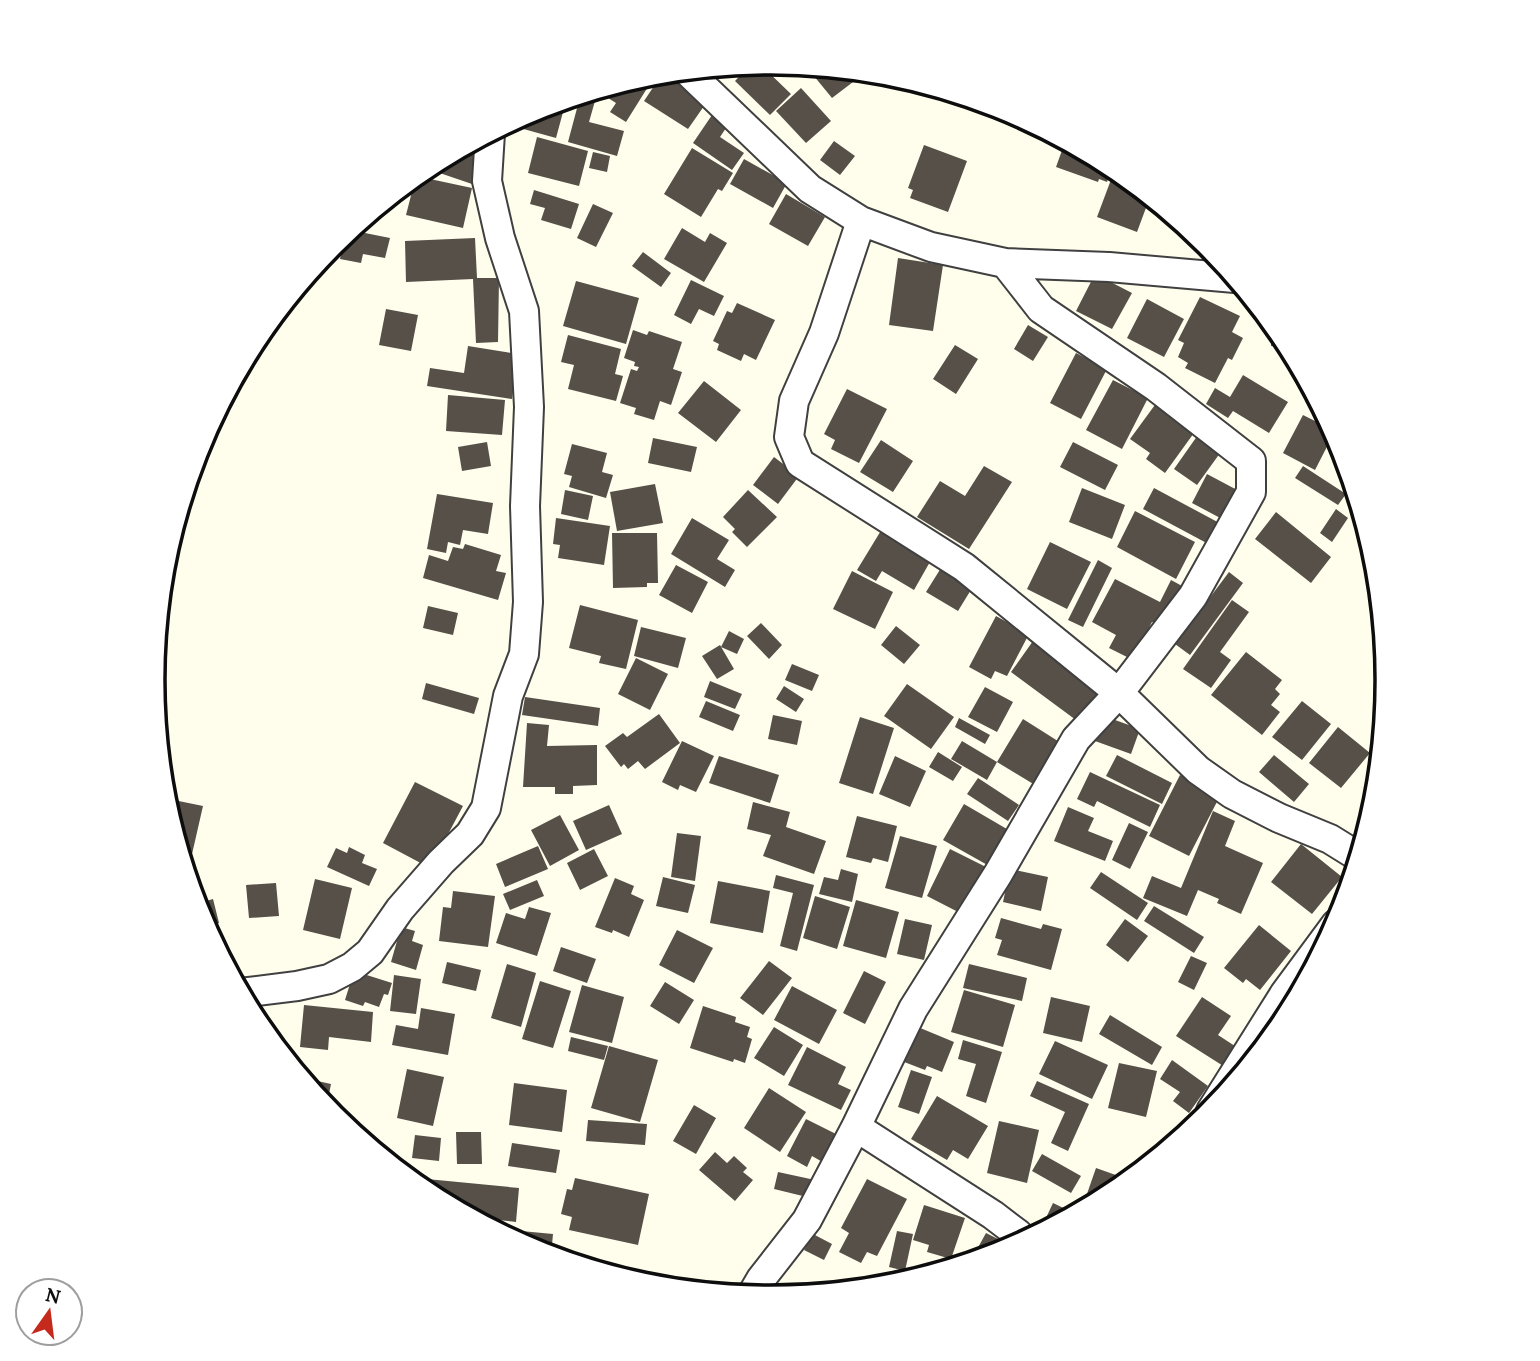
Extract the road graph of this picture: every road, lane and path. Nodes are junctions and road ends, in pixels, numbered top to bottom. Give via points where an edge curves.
1 (696, 80) edge
2 (489, 145) edge
3 (862, 221) junction
4 (1005, 263) junction
5 (1221, 277) edge
6 (1119, 693) junction
7 (1350, 852) edge
8 (1298, 975) edge
9 (251, 991) edge
10 (1249, 1050) edge
11 (856, 1127) junction
12 (1017, 1233) edge
13 (757, 1285) edge

1 - 3 street via 810,189
2 - 9 street via 487,181 524,311 529,407 524,654 508,696 486,808 470,834 400,909 370,952 352,967 329,979
3 - 4 street via 931,247
3 - 6 street via 824,333 793,401 789,437 800,463 964,567
4 - 5 street
4 - 6 street via 1041,309 1156,387 1251,461 1251,492 1193,596
6 - 7 street via 1198,770 1232,794
6 - 11 street via 1076,739 913,1009
8 - 10 street
11 - 12 street
11 - 13 street via 807,1220

